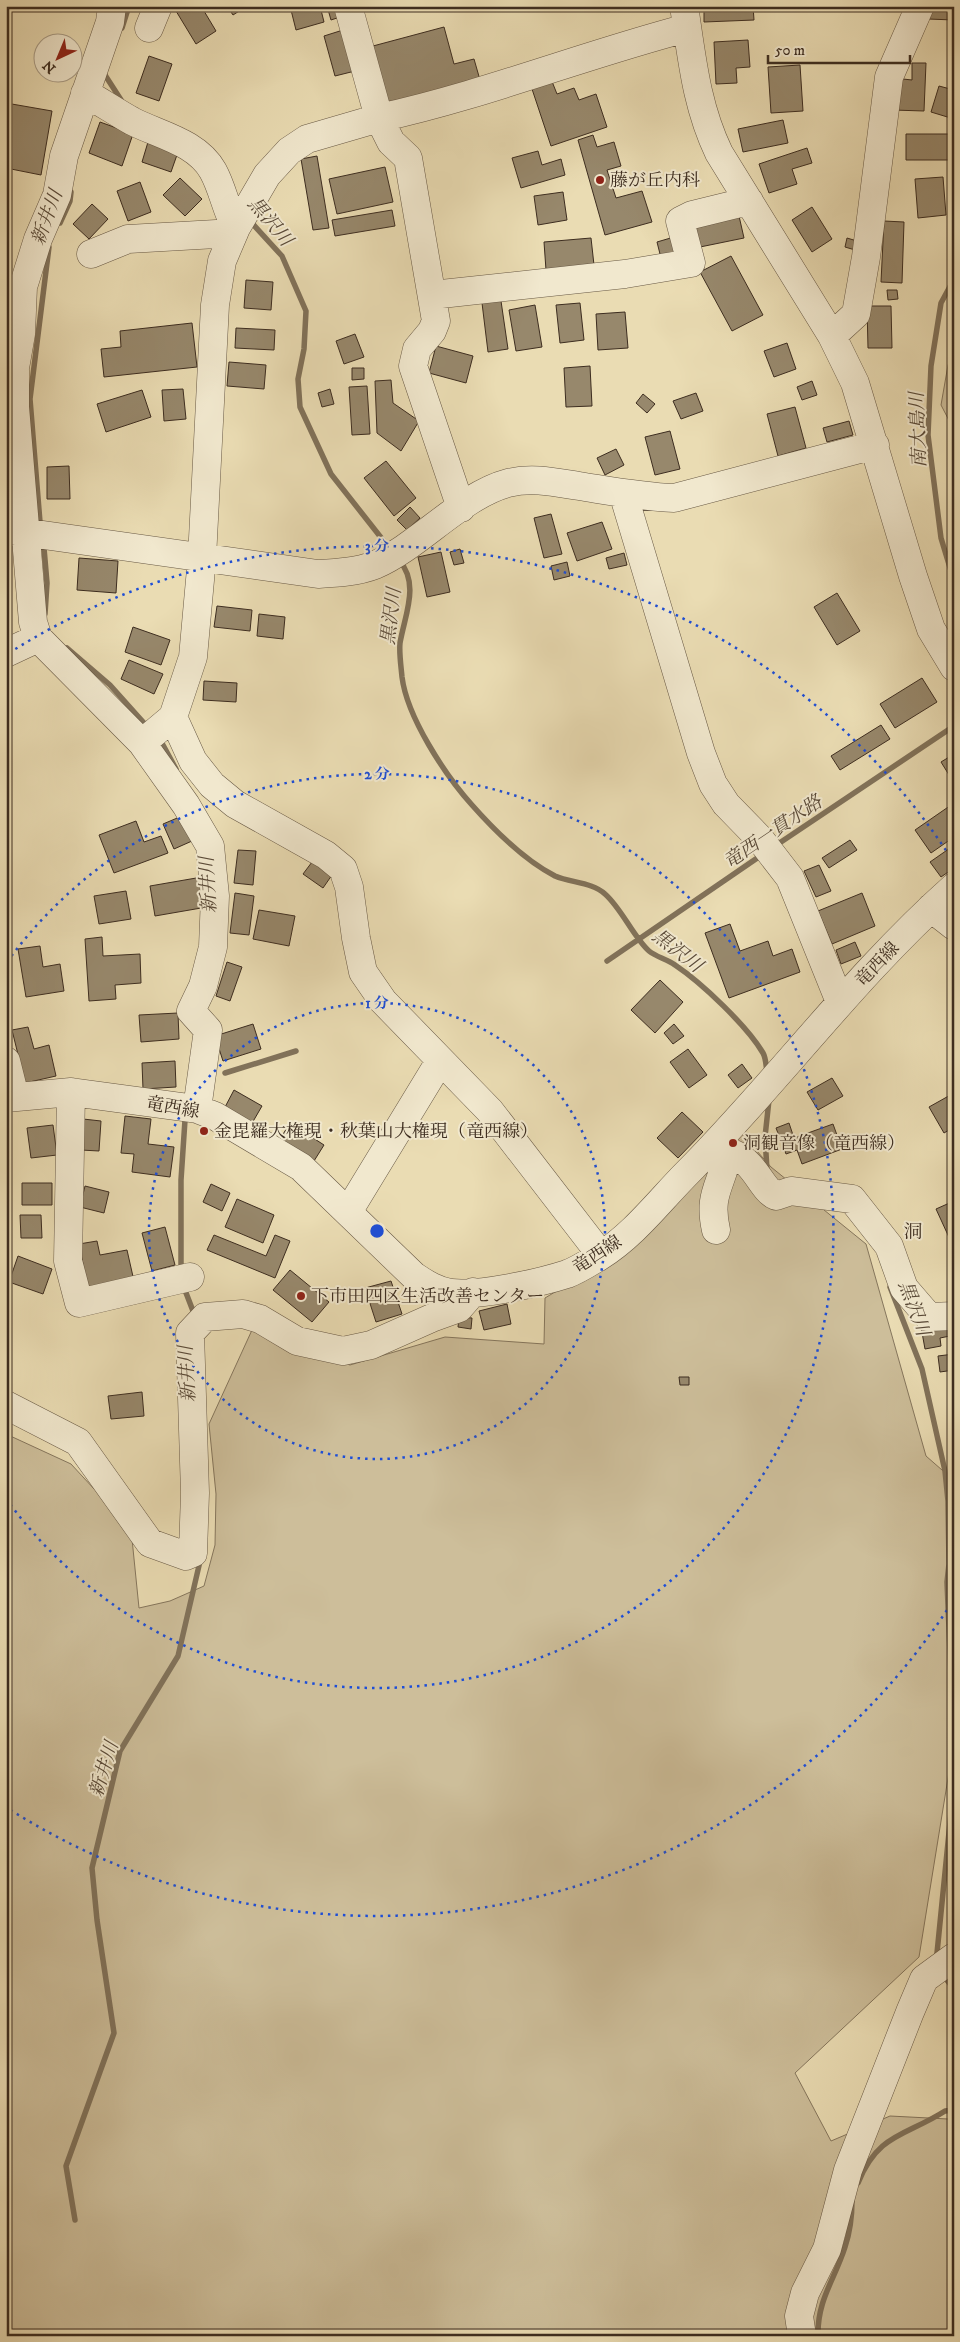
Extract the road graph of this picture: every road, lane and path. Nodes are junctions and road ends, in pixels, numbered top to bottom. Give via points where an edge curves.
1 (112, 6) edge
2 (348, 6) edge
3 (920, 6) edge
4 (686, 17) edge
5 (97, 100) junction
6 (379, 118) junction
7 (749, 201) junction
8 (240, 222) junction
9 (91, 254) dead end
10 (432, 296) junction
11 (832, 336) junction
12 (874, 445) junction
13 (623, 493) junction
14 (461, 508) junction
15 (16, 532) edge
16 (202, 558) junction
17 (38, 638) junction
18 (6, 653) edge
19 (951, 657) edge
20 (173, 717) junction
21 (142, 743) junction
22 (954, 888) edge
23 (931, 908) junction
24 (954, 926) edge
25 (840, 1002) junction
26 (6, 1061) edge
27 (440, 1061) junction
28 (71, 1092) junction
29 (11, 1097) edge
30 (197, 1109) junction
31 (722, 1149) junction
32 (348, 1212) junction
33 (716, 1230) dead end
34 (601, 1255) junction
35 (185, 1278) dead end
36 (472, 1292) junction
37 (954, 1316) edge
38 (6, 1405) edge
39 (952, 1958) edge
40 (802, 2336) edge

1 - 5 street
2 - 6 street
3 - 11 street via 888,77 856,314
4 - 6 street via 640,40 428,107
4 - 7 street via 698,100 707,128
5 - 8 street via 181,142 200,156 213,171 228,214
5 - 15 street via 64,156 57,195 38,239 23,287 16,368
6 - 8 street via 307,139 289,151 267,175
6 - 10 street via 390,142 408,158
7 - 10 street via 680,221 691,262 625,274
7 - 11 street
8 - 9 street via 128,239
8 - 16 street via 222,261 215,305
10 - 14 street via 436,321 417,349 413,366
11 - 12 street via 854,383
12 - 13 street via 674,498
12 - 19 street via 931,629
13 - 14 street via 532,478 492,489
13 - 25 street via 713,784 726,804 790,878
14 - 16 street via 393,554 350,572 318,574
15 - 16 street
15 - 17 street
16 - 20 street via 193,657
17 - 18 street
17 - 21 street
20 - 21 street
20 - 27 street via 193,761 212,785 235,804 326,856 342,869 349,887 363,972 383,1001
21 - 30 street via 186,805 210,846 215,896 213,946 203,986 191,1011 208,1030
22 - 23 street, 竜西線
23 - 24 street
23 - 25 street, 竜西線
25 - 31 street, 竜西線
26 - 29 street
27 - 32 street
27 - 34 street via 490,1111
28 - 29 street, 竜西線
28 - 30 street, 竜西線
28 - 35 street via 68,1261 79,1303
30 - 32 street, 竜西線 via 215,1116 301,1167
31 - 33 street via 713,1201
31 - 34 street, 竜西線
31 - 37 street via 743,1158 771,1194 852,1200 889,1246 904,1288 929,1317
32 - 36 street, 竜西線 via 414,1276 430,1287 452,1293
34 - 36 street, 竜西線 via 569,1274
36 - 38 street via 459,1308 371,1345 343,1351 297,1341 260,1319 243,1314 205,1317 190,1334 195,1493 193,1553 186,1556 150,1542 78,1442
39 - 40 street via 924,1979 910,2012 848,2170 827,2249 805,2293 799,2316

